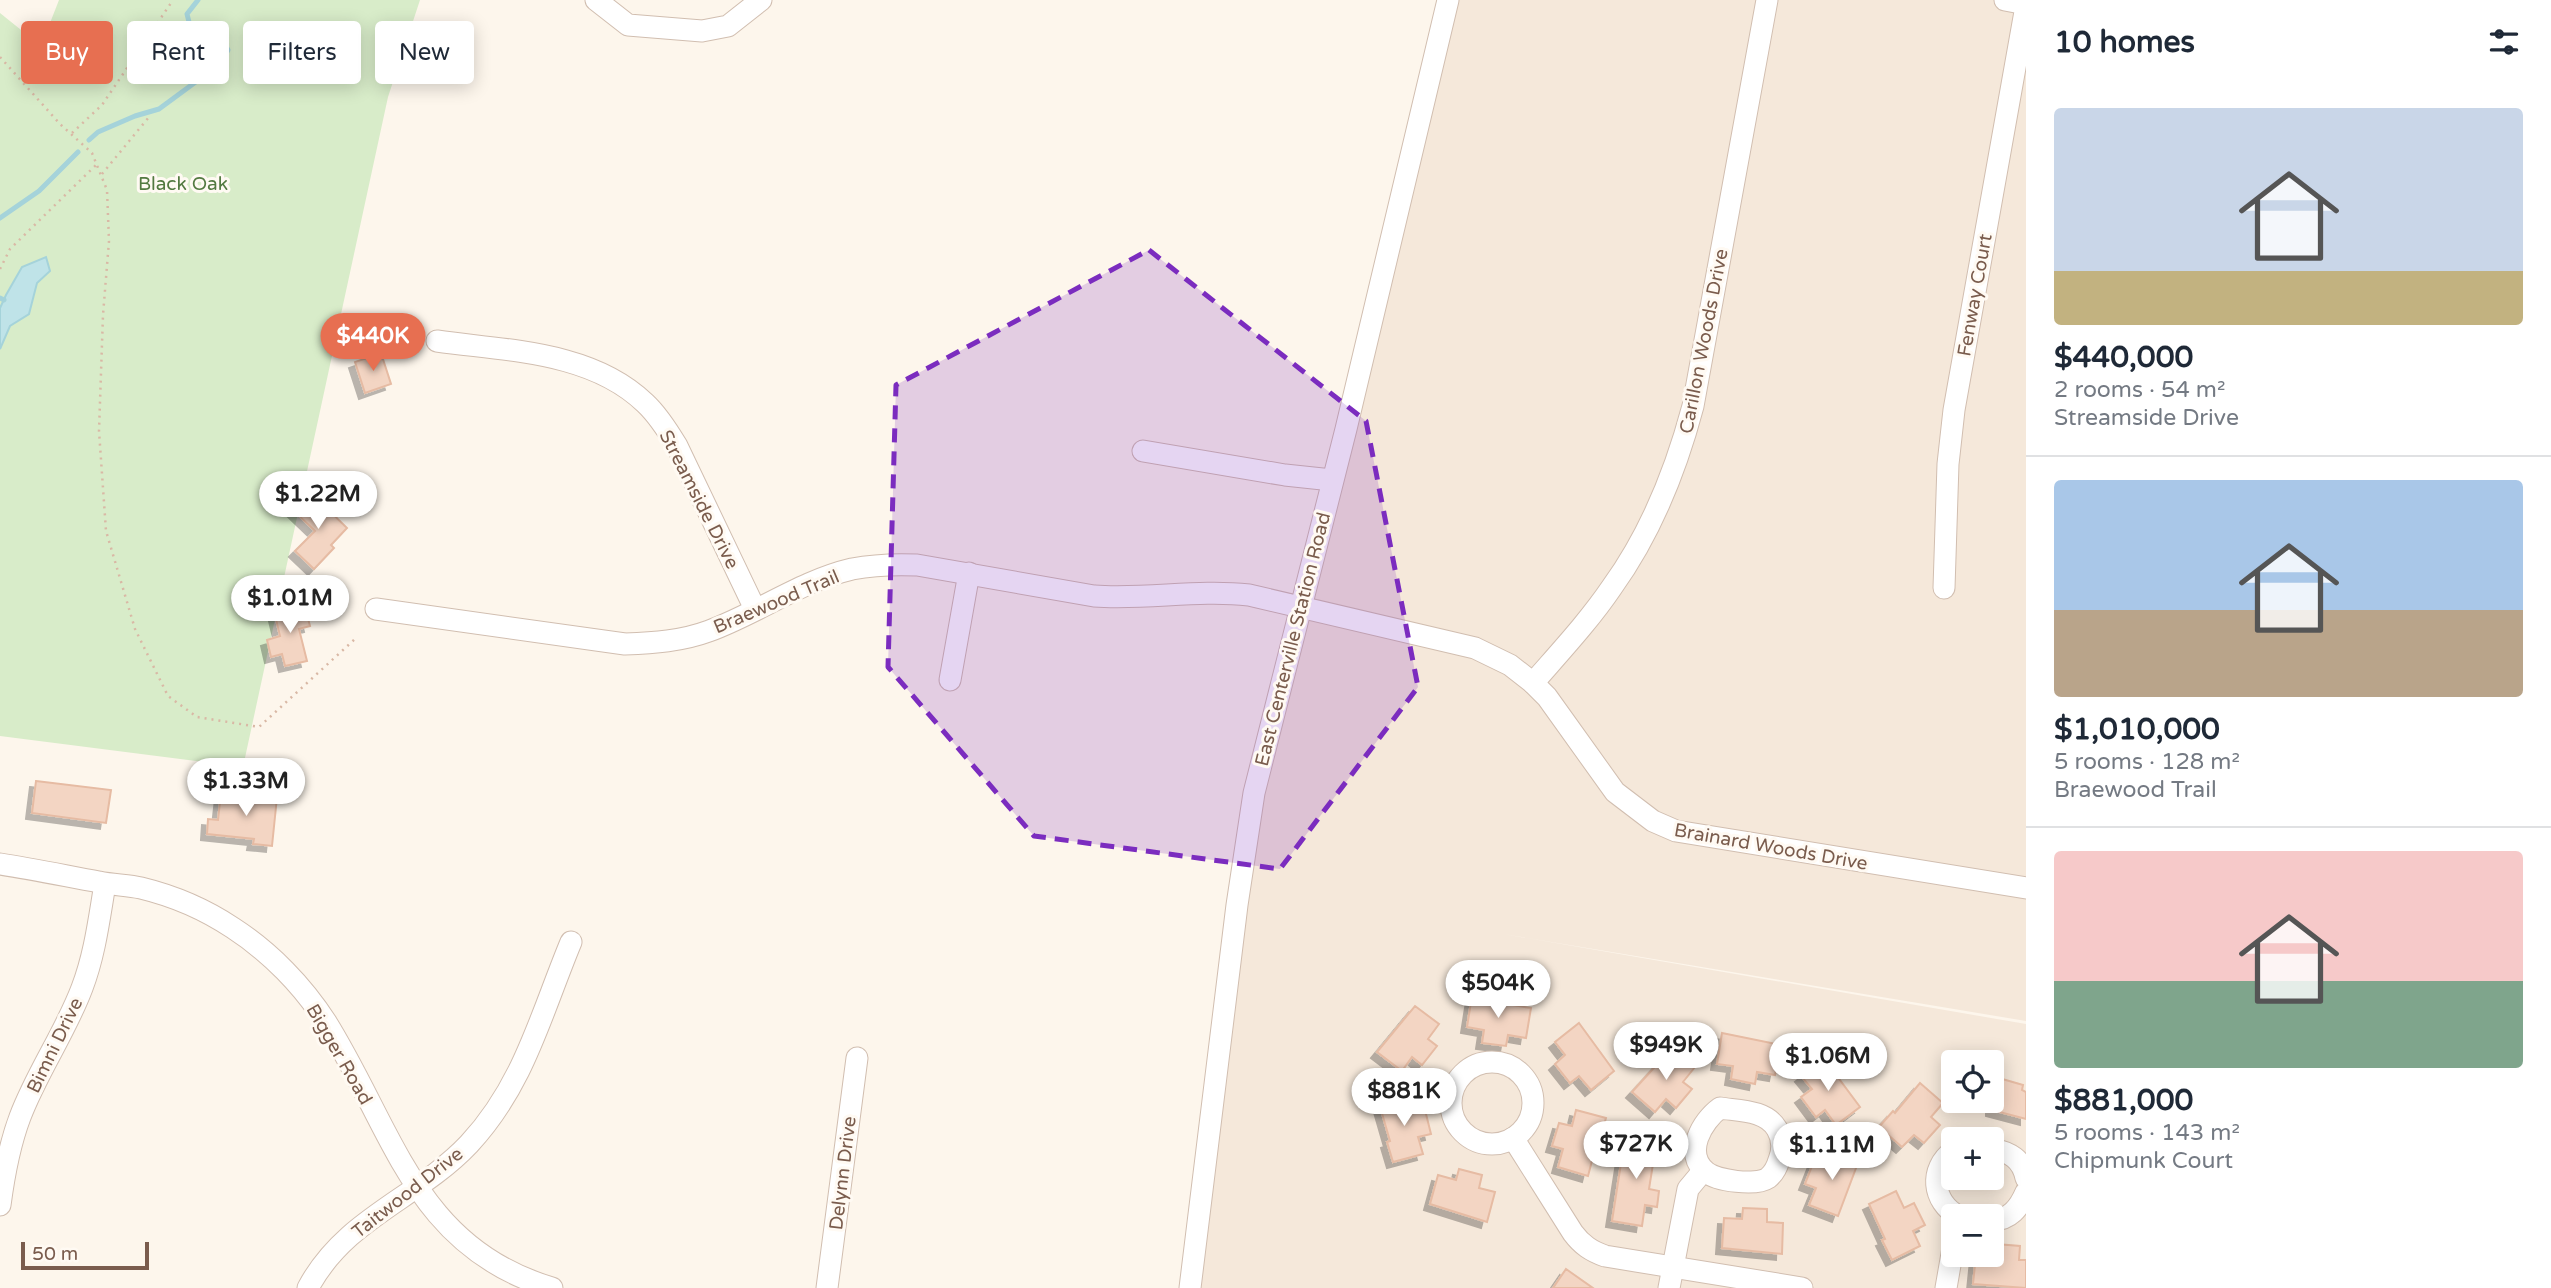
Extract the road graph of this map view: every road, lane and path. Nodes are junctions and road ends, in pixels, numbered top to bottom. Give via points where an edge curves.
1 (173, 0) edge
2 (596, 0) edge
3 (761, 0) edge
4 (1448, 0) edge
5 (1767, 0) edge
6 (2005, 0) edge
7 (2026, 5) edge
8 (0, 57) edge
9 (149, 117) dead end
10 (72, 133) junction
11 (97, 164) junction
12 (102, 174) junction
13 (0, 269) edge
14 (437, 341) dead end
15 (1143, 451) dead end
16 (1332, 480) junction
17 (969, 573) junction
18 (1944, 587) dead end
19 (1301, 607) junction
20 (376, 609) dead end
21 (755, 610) junction
22 (355, 639) dead end
23 (950, 680) dead end
24 (1533, 683) junction
25 (0, 864) edge
26 (105, 884) junction
27 (2026, 888) edge
28 (571, 942) dead end
29 (857, 1058) dead end
30 (1513, 1138) dead end
31 (2004, 1151) edge
32 (1941, 1164) edge
33 (1703, 1171) dead end
34 (2026, 1178) edge
35 (416, 1188) junction
36 (2026, 1192) edge
37 (1944, 1204) edge
38 (0, 1205) edge
39 (2004, 1217) edge
40 (1950, 1267) edge
41 (1672, 1278) edge
42 (308, 1288) edge
43 (552, 1288) edge
44 (827, 1288) edge
45 (1190, 1288) edge
46 (1802, 1288) edge
47 (1946, 1288) edge

1 - 10 path via 102,105
2 - 3 street via 628,25 702,31 728,26
4 - 16 street, East Centerville Station Road
5 - 24 street, Carillon Woods Drive via 1682,448 1649,527 1614,586
6 - 7 street
7 - 18 street, Fenway Court via 1954,410
8 - 10 path
9 - 12 path
10 - 11 path
11 - 12 path
11 - 13 path via 10,249
12 - 22 path via 109,241 99,430 106,531 135,629 168,696 197,717 259,727
14 - 21 street, Streamside Drive via 584,366 608,376 646,403 677,446
15 - 16 street
16 - 19 street, East Centerville Station Road
17 - 19 street, Braewood Trail via 1113,598 1222,592
17 - 21 street, Braewood Trail via 893,564 853,569
17 - 23 street
19 - 24 street, Brainard Woods Drive via 1475,648 1510,665
19 - 45 street, East Centerville Station Road via 1254,793
20 - 21 street, Braewood Trail via 625,644 657,643 710,631
24 - 27 street, Brainard Woods Drive via 1615,792 1653,821 1676,831
25 - 26 street, Bigger Road
26 - 35 street, Bigger Road via 140,888 210,914 285,971 325,1021
26 - 38 street, Bimni Drive via 83,986 20,1115 5,1166
28 - 35 street, Taitwood Drive via 535,1038 502,1104 468,1145
29 - 44 street, Delynn Drive
30 - 41 street via 1581,1244
31 - 34 street via 2022,1164
32 - 37 street via 1936,1181
33 - 41 street via 1688,1189
35 - 42 street, Taitwood Drive via 349,1235
35 - 43 street, Bigger Road via 454,1233 486,1259
36 - 39 street via 2016,1211
40 - 47 street
41 - 46 street

